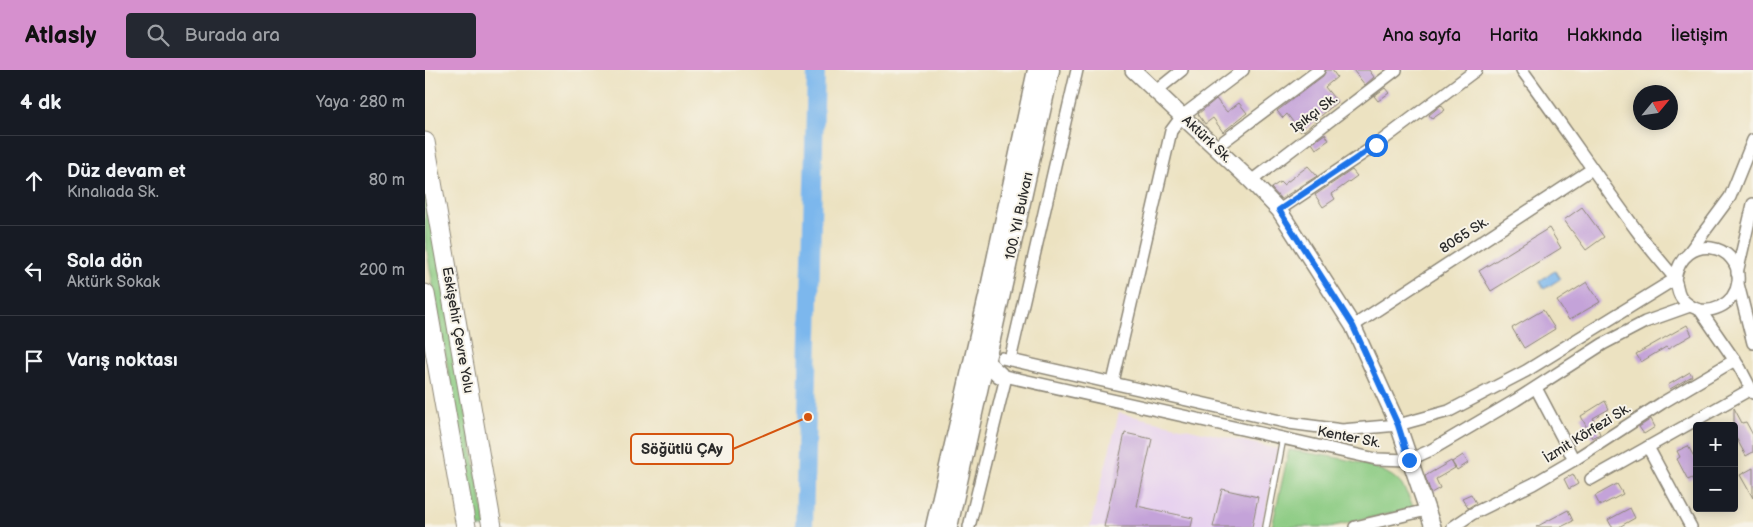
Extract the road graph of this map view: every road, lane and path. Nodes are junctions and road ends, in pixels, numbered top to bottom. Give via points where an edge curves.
1 (1037, 70) edge
2 (1051, 70) edge
3 (1077, 70) edge
4 (1133, 70) edge
5 (1182, 70) edge
6 (1243, 70) edge
7 (1319, 70) edge
8 (1396, 70) edge
9 (1476, 70) edge
10 (1522, 70) edge
11 (1156, 91) junction
12 (1182, 116) junction
13 (1753, 140) edge
14 (425, 142) edge
15 (1216, 147) junction
16 (1593, 168) junction
17 (1251, 181) junction
18 (1753, 204) edge
19 (1279, 210) junction
20 (1689, 252) junction
21 (1675, 278) junction
22 (1738, 278) junction
23 (425, 294) edge
24 (1695, 308) junction
25 (1353, 326) junction
26 (1753, 343) edge
27 (993, 360) junction
28 (1735, 360) junction
29 (1003, 376) junction
30 (1113, 382) junction
31 (1536, 388) junction
32 (1752, 391) edge
33 (1398, 425) junction
34 (1283, 438) junction
35 (1647, 447) junction
36 (1409, 460) junction
37 (1574, 460) junction
38 (1591, 479) dead end
39 (1427, 510) junction
40 (492, 523) edge
41 (466, 527) edge
42 (935, 527) edge
43 (949, 527) edge
44 (969, 527) edge
45 (1266, 527) edge
46 (1355, 527) edge
47 (1433, 527) edge
48 (1453, 527) edge
49 (1691, 527) edge

1 - 27 main road, 100. Yıl Bulvarı
2 - 27 main road, 100. Yıl Bulvarı
3 - 27 street
4 - 11 street, Aktürk Sk.
5 - 11 street
6 - 12 street
7 - 15 street
8 - 17 street, Işıkçı Sk.
9 - 19 street via 1376,145
10 - 16 street
11 - 12 street, Aktürk Sk.
12 - 15 street, Aktürk Sk.
12 - 30 street via 1171,131
13 - 20 street via 1729,197
14 - 40 highway, Eskişehir Çevre Yolu
15 - 17 street, Aktürk Sk.
16 - 21 street
16 - 25 street, 8065 Sk.
17 - 19 street, Aktürk Sk.
18 - 22 street
19 - 25 street, Aktürk Sk.
20 - 21 street via 1676,268
20 - 22 street via 1709,247 1719,250 1731,259
21 - 24 street via 1676,289 1682,299
21 - 33 street, Kenter Sk. via 1526,371 1449,411
22 - 24 street via 1732,297 1721,307 1710,310
22 - 26 street
23 - 41 highway, Eskişehir Çevre Yolu
24 - 28 street
24 - 31 street, Kenter Sk. via 1645,322
25 - 33 street, Aktürk Sk.
27 - 29 main road
27 - 30 street, Kenter Sk.
27 - 42 main road, 100. Yıl Bulvarı
27 - 43 main road, 100. Yıl Bulvarı
28 - 32 street
28 - 37 street, İzmit Körfezi Sk.
29 - 34 street, Kenter Sk.
29 - 44 street
30 - 33 street, Kenter Sk. via 1289,422 1342,430
31 - 36 street, Kenter Sk.
31 - 37 street
32 - 35 street
33 - 36 street, Aktürk Sk.
34 - 36 street, Kenter Sk. via 1376,459
34 - 45 lane
35 - 38 street
35 - 49 street
36 - 39 street, Aktürk Sk.
37 - 48 street, İzmit Körfezi Sk.
39 - 46 street
39 - 47 street, Aktürk Sk.

